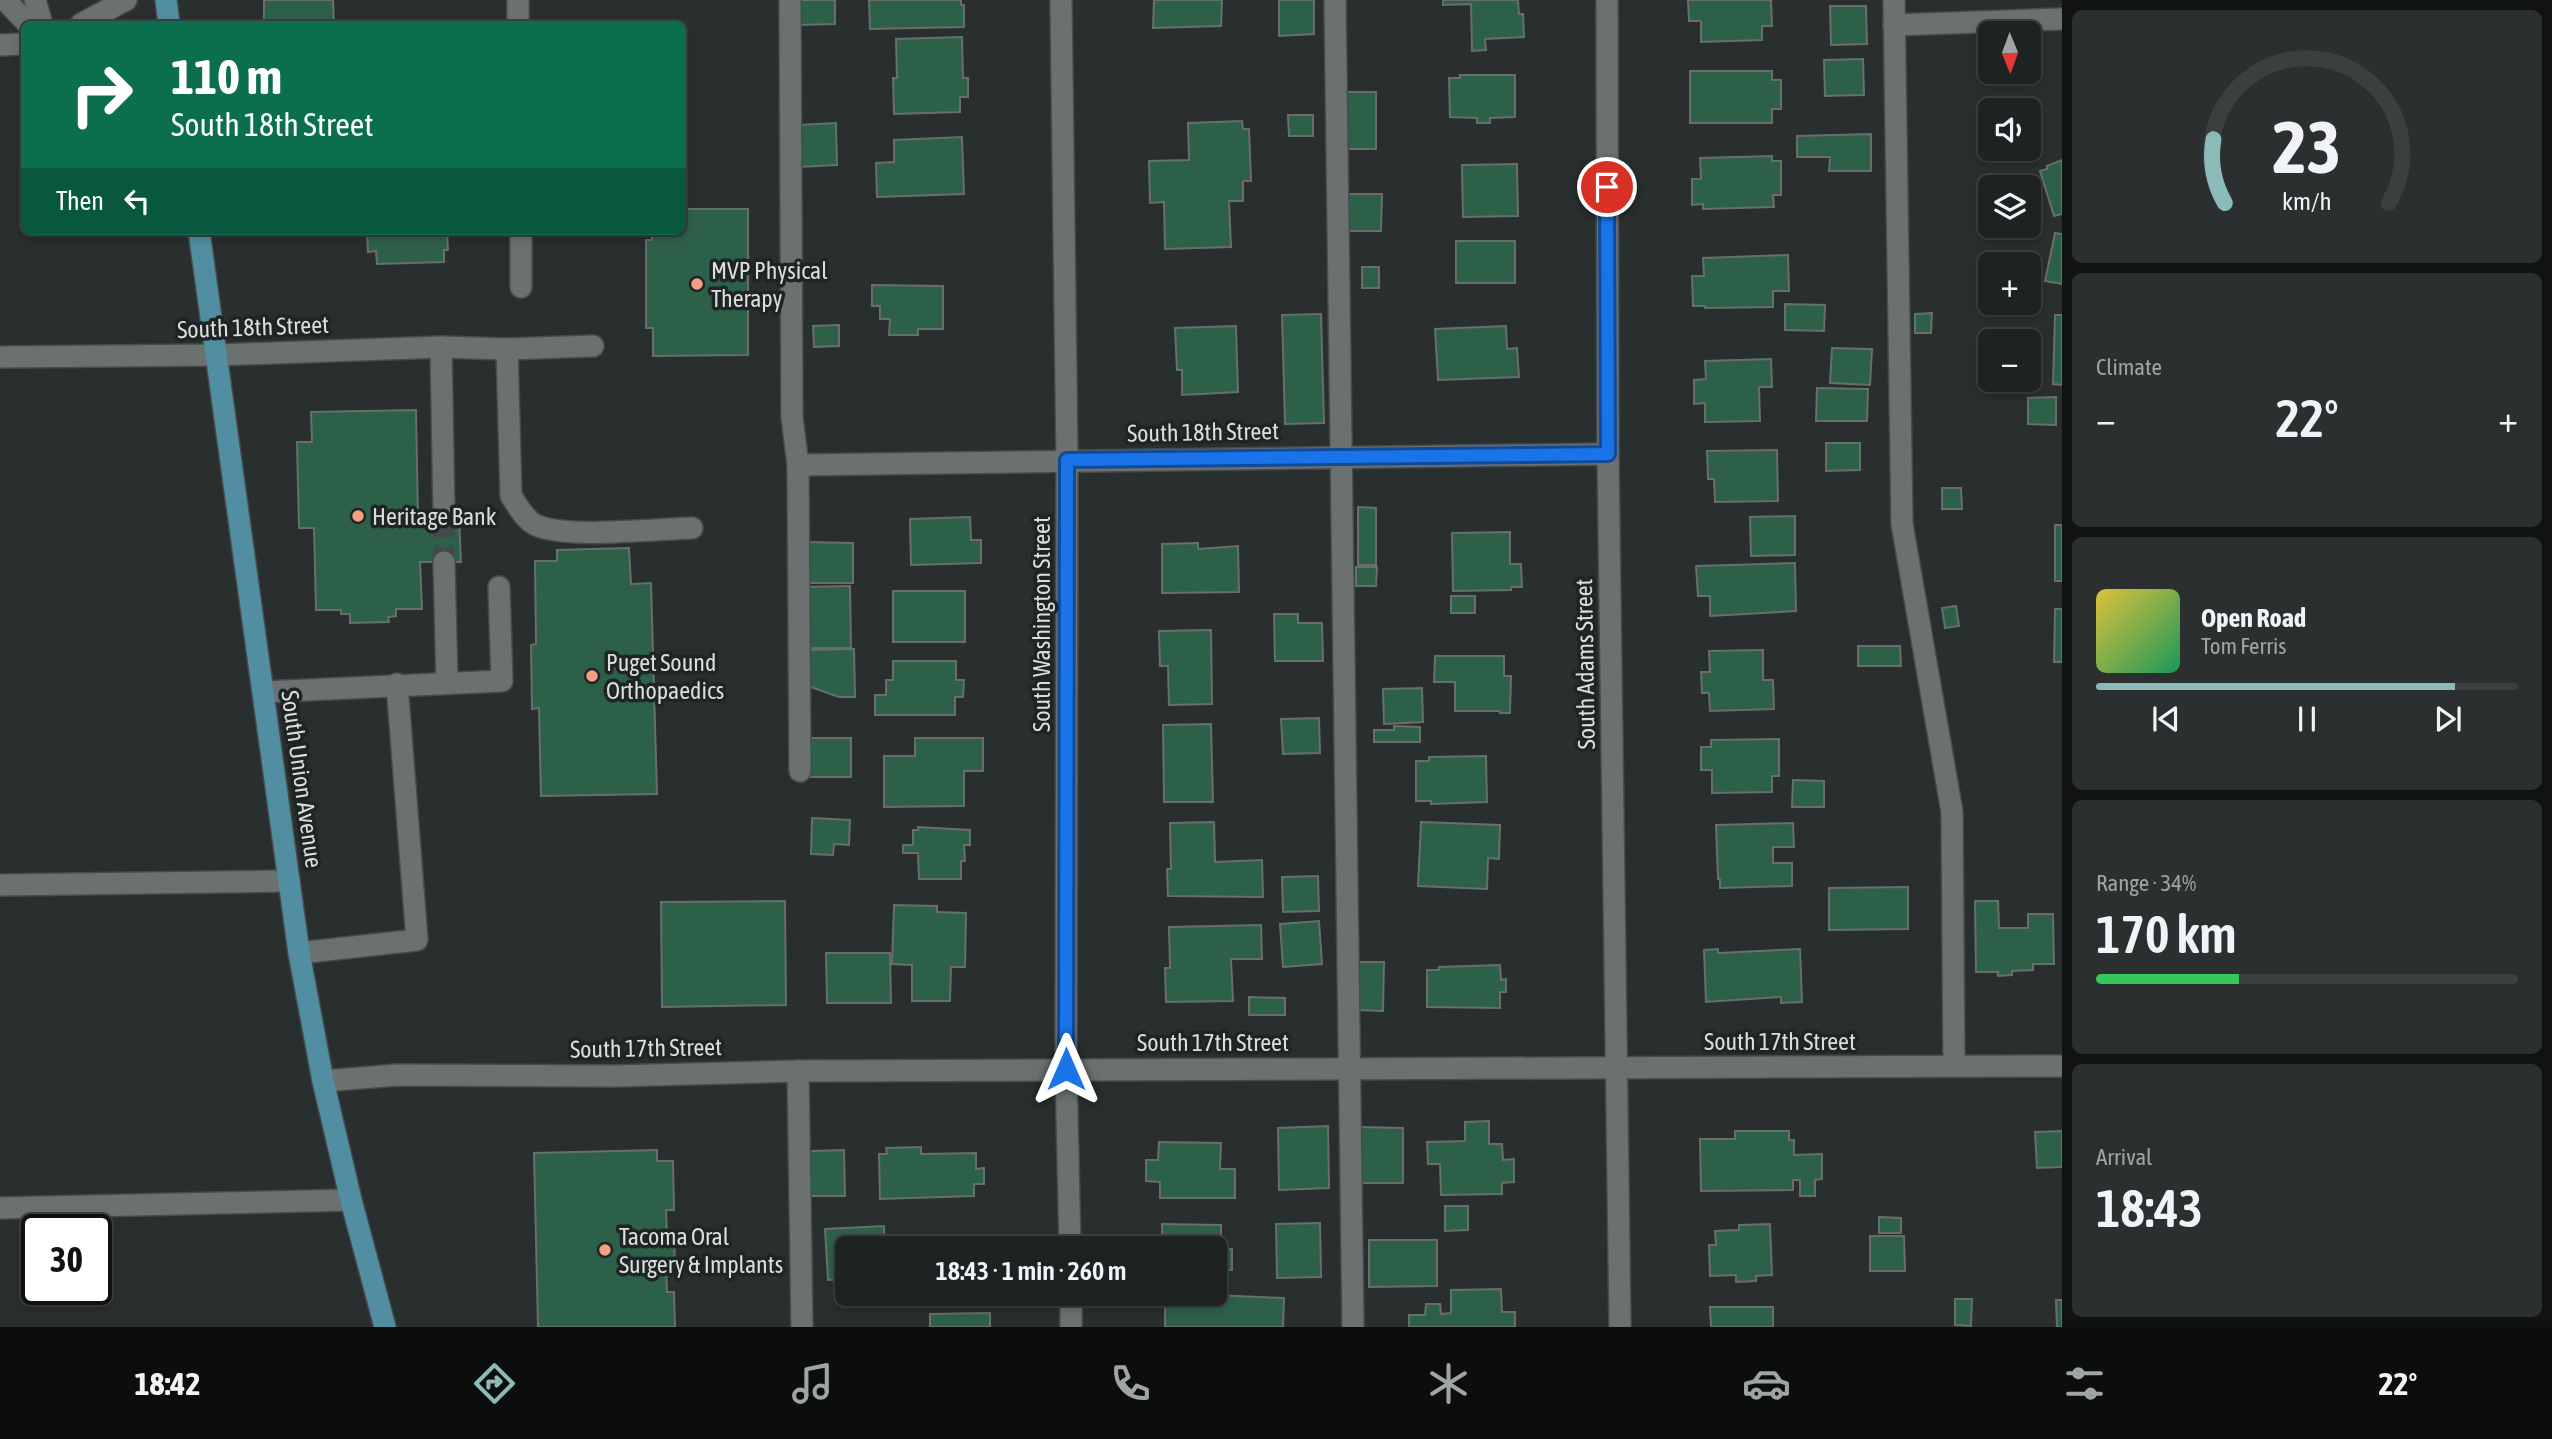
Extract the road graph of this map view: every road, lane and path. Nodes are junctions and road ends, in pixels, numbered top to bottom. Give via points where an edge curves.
1 (5, 0) edge
2 (35, 0) edge
3 (126, 0) edge
4 (166, 0) edge
5 (518, 0) edge
6 (790, 0) edge
7 (1061, 0) edge
8 (1335, 0) edge
9 (1607, 0) edge
10 (1894, 0) edge
11 (2062, 19) edge
12 (25, 21) edge
13 (41, 21) edge
14 (87, 21) edge
15 (169, 21) edge
16 (518, 21) edge
17 (1894, 25) junction
18 (21, 44) edge
19 (0, 45) edge
20 (200, 235) edge
21 (521, 235) edge
22 (522, 287) dead end
23 (593, 346) dead end
24 (441, 347) junction
25 (507, 349) junction
26 (217, 355) junction
27 (0, 358) edge
28 (1608, 454) junction
29 (1341, 457) junction
30 (1067, 460) junction
31 (798, 465) junction
32 (444, 516) tunnel mouth
33 (692, 528) dead end
34 (444, 562) tunnel mouth
35 (499, 587) dead end
36 (447, 682) junction
37 (397, 684) junction
38 (263, 692) junction
39 (800, 771) dead end
40 (289, 881) junction
41 (0, 885) edge
42 (299, 953) junction
43 (1954, 1066) junction
44 (2062, 1066) edge
45 (1349, 1068) junction
46 (1617, 1068) junction
47 (1066, 1069) junction
48 (799, 1071) junction
49 (323, 1081) junction
50 (351, 1200) junction
51 (0, 1208) edge
52 (1070, 1236) edge
53 (1071, 1306) edge
54 (385, 1327) edge
55 (802, 1327) edge
56 (1071, 1327) edge
57 (1353, 1327) edge
58 (1620, 1327) edge

1 - 12 street
2 - 13 street
3 - 14 street
4 - 15 main road
5 - 16 street
6 - 31 street via 792,417
7 - 30 street, South Washington Street
8 - 29 street
9 - 28 street, South Adams Street
10 - 17 street
11 - 17 street
17 - 43 street via 1902,524 1952,812
18 - 19 street
20 - 26 main road, South Union Avenue
21 - 22 street
23 - 25 street, South 18th Street
24 - 25 street, South 18th Street
24 - 26 street, South 18th Street
24 - 32 street
25 - 33 street via 511,496 534,524 570,532
26 - 27 street, South 18th Street
26 - 38 main road, South Union Avenue
28 - 29 street, South 18th Street
28 - 46 street, South Adams Street
29 - 30 street, South 18th Street
29 - 45 street
30 - 31 street, South 18th Street
30 - 47 street, South Washington Street
31 - 39 street
34 - 36 street
35 - 36 street via 502,681
36 - 37 street
37 - 38 street
37 - 42 street via 417,940
38 - 40 main road, South Union Avenue
40 - 41 street
40 - 42 main road, South Union Avenue
42 - 49 main road, South Union Avenue
43 - 44 street, South 17th Street
43 - 46 street, South 17th Street
45 - 46 street, South 17th Street
45 - 47 street, South 17th Street
45 - 57 street
46 - 58 street, South Adams Street
47 - 48 street, South 17th Street
47 - 52 street, South Washington Street
48 - 49 street, South 17th Street via 397,1075
48 - 55 street
49 - 50 main road, South Union Avenue
50 - 51 street
50 - 54 main road, South Union Avenue
53 - 56 street

